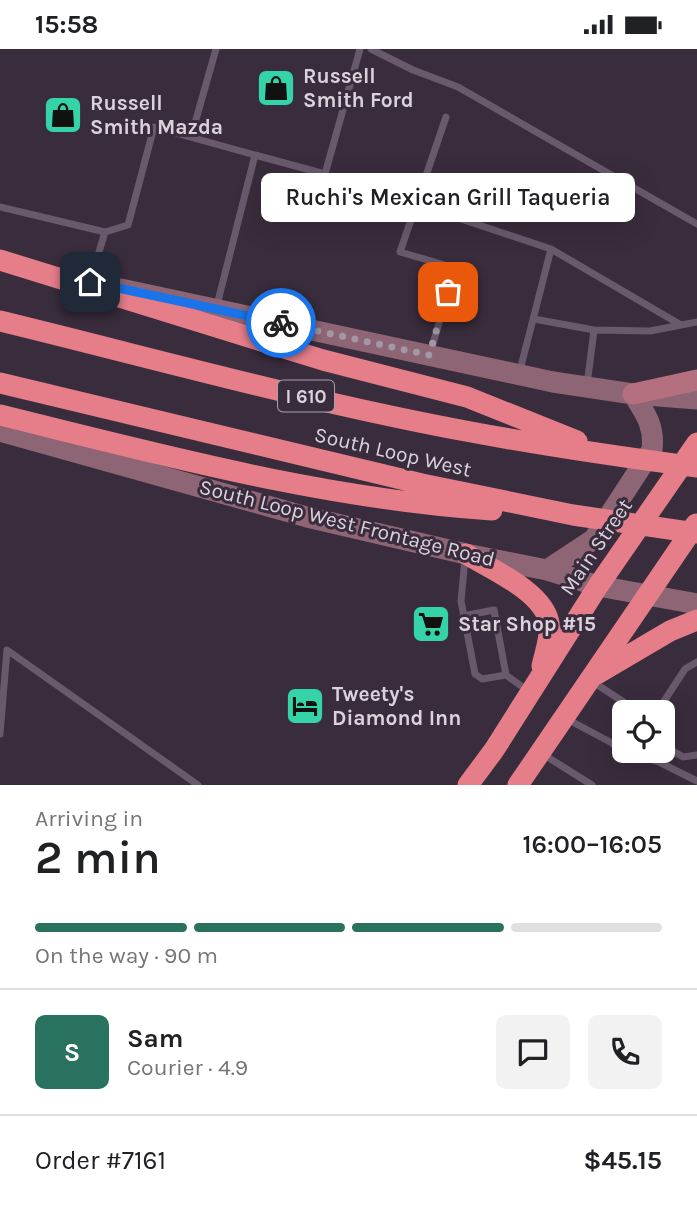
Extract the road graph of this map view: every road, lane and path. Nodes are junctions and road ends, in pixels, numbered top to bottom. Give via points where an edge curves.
1 (216, 49) edge
2 (360, 49) edge
3 (371, 49) edge
4 (387, 52) edge
5 (446, 117) dead end
6 (191, 137) junction
7 (256, 155) junction
8 (0, 207) edge
9 (443, 213) dead end
10 (697, 224) edge
11 (105, 232) junction
12 (551, 249) junction
13 (0, 260) edge
14 (90, 282) junction
15 (215, 309) junction
16 (534, 319) junction
17 (0, 321) edge
18 (697, 322) edge
19 (681, 325) junction
20 (594, 330) junction
21 (429, 355) junction
22 (519, 375) junction
23 (697, 380) edge
24 (0, 383) edge
25 (587, 387) junction
26 (633, 394) junction
27 (697, 399) edge
28 (0, 415) edge
29 (0, 431) edge
30 (697, 443) edge
31 (615, 456) junction
32 (697, 467) edge
33 (573, 515) junction
34 (697, 522) edge
35 (697, 533) edge
36 (466, 554) junction
37 (547, 570) junction
38 (598, 586) junction
39 (646, 596) junction
40 (697, 604) edge
41 (463, 616) junction
42 (697, 620) edge
43 (697, 662) edge
44 (506, 675) junction
45 (590, 679) junction
46 (535, 685) junction
47 (620, 700) edge
48 (665, 700) edge
49 (564, 717) junction
50 (0, 734) edge
51 (612, 743) edge
52 (675, 752) edge
53 (540, 753) junction
54 (697, 754) edge
55 (661, 763) edge
56 (579, 777) junction
57 (697, 782) edge
58 (198, 785) edge
59 (468, 785) edge
60 (519, 785) edge
61 (574, 785) edge
62 (592, 785) edge

1 - 6 lane
2 - 7 lane via 325,174
3 - 4 lane
4 - 10 lane via 413,70 458,87
5 - 21 lane via 400,252 456,268
6 - 7 lane
6 - 11 lane via 154,127 128,225
7 - 15 lane
8 - 11 lane
9 - 12 lane
11 - 14 lane
12 - 16 lane
12 - 19 lane
13 - 14 main road
13 - 31 highway via 323,360 467,397
14 - 15 main road
15 - 21 main road
16 - 20 lane
16 - 22 lane
17 - 31 highway, South Loop West / I 610 via 364,409
18 - 19 lane
19 - 20 lane via 650,331
20 - 25 lane
21 - 22 main road
22 - 25 main road
23 - 26 main road
24 - 33 highway, South Loop West via 314,459
25 - 26 main road
26 - 27 main road
26 - 37 main road via 650,421 652,450 594,539
28 - 33 highway via 271,479 424,505
29 - 36 main road, South Loop West Frontage Road via 307,517
30 - 38 highway, Main Street
31 - 32 highway, South Loop West / I 610
33 - 35 highway, South Loop West
34 - 39 highway
36 - 37 main road, South Loop West Frontage Road
36 - 41 lane
36 - 46 highway via 528,592 547,614 549,633
37 - 38 main road, South Loop West Frontage Road
38 - 39 main road, South Loop West Frontage Road
38 - 46 highway, Main Street
39 - 40 main road, South Loop West Frontage Road
39 - 45 highway
41 - 44 lane via 475,674 482,679
41 - 44 lane via 494,610
42 - 45 highway via 659,636
43 - 48 lane via 685,669
44 - 46 lane
45 - 47 lane
45 - 49 highway
46 - 59 highway, Main Street
49 - 51 lane
49 - 53 highway
50 - 58 lane via 7,650
52 - 54 lane via 683,757
53 - 56 lane
53 - 60 highway
55 - 57 lane
56 - 61 lane
56 - 62 lane

